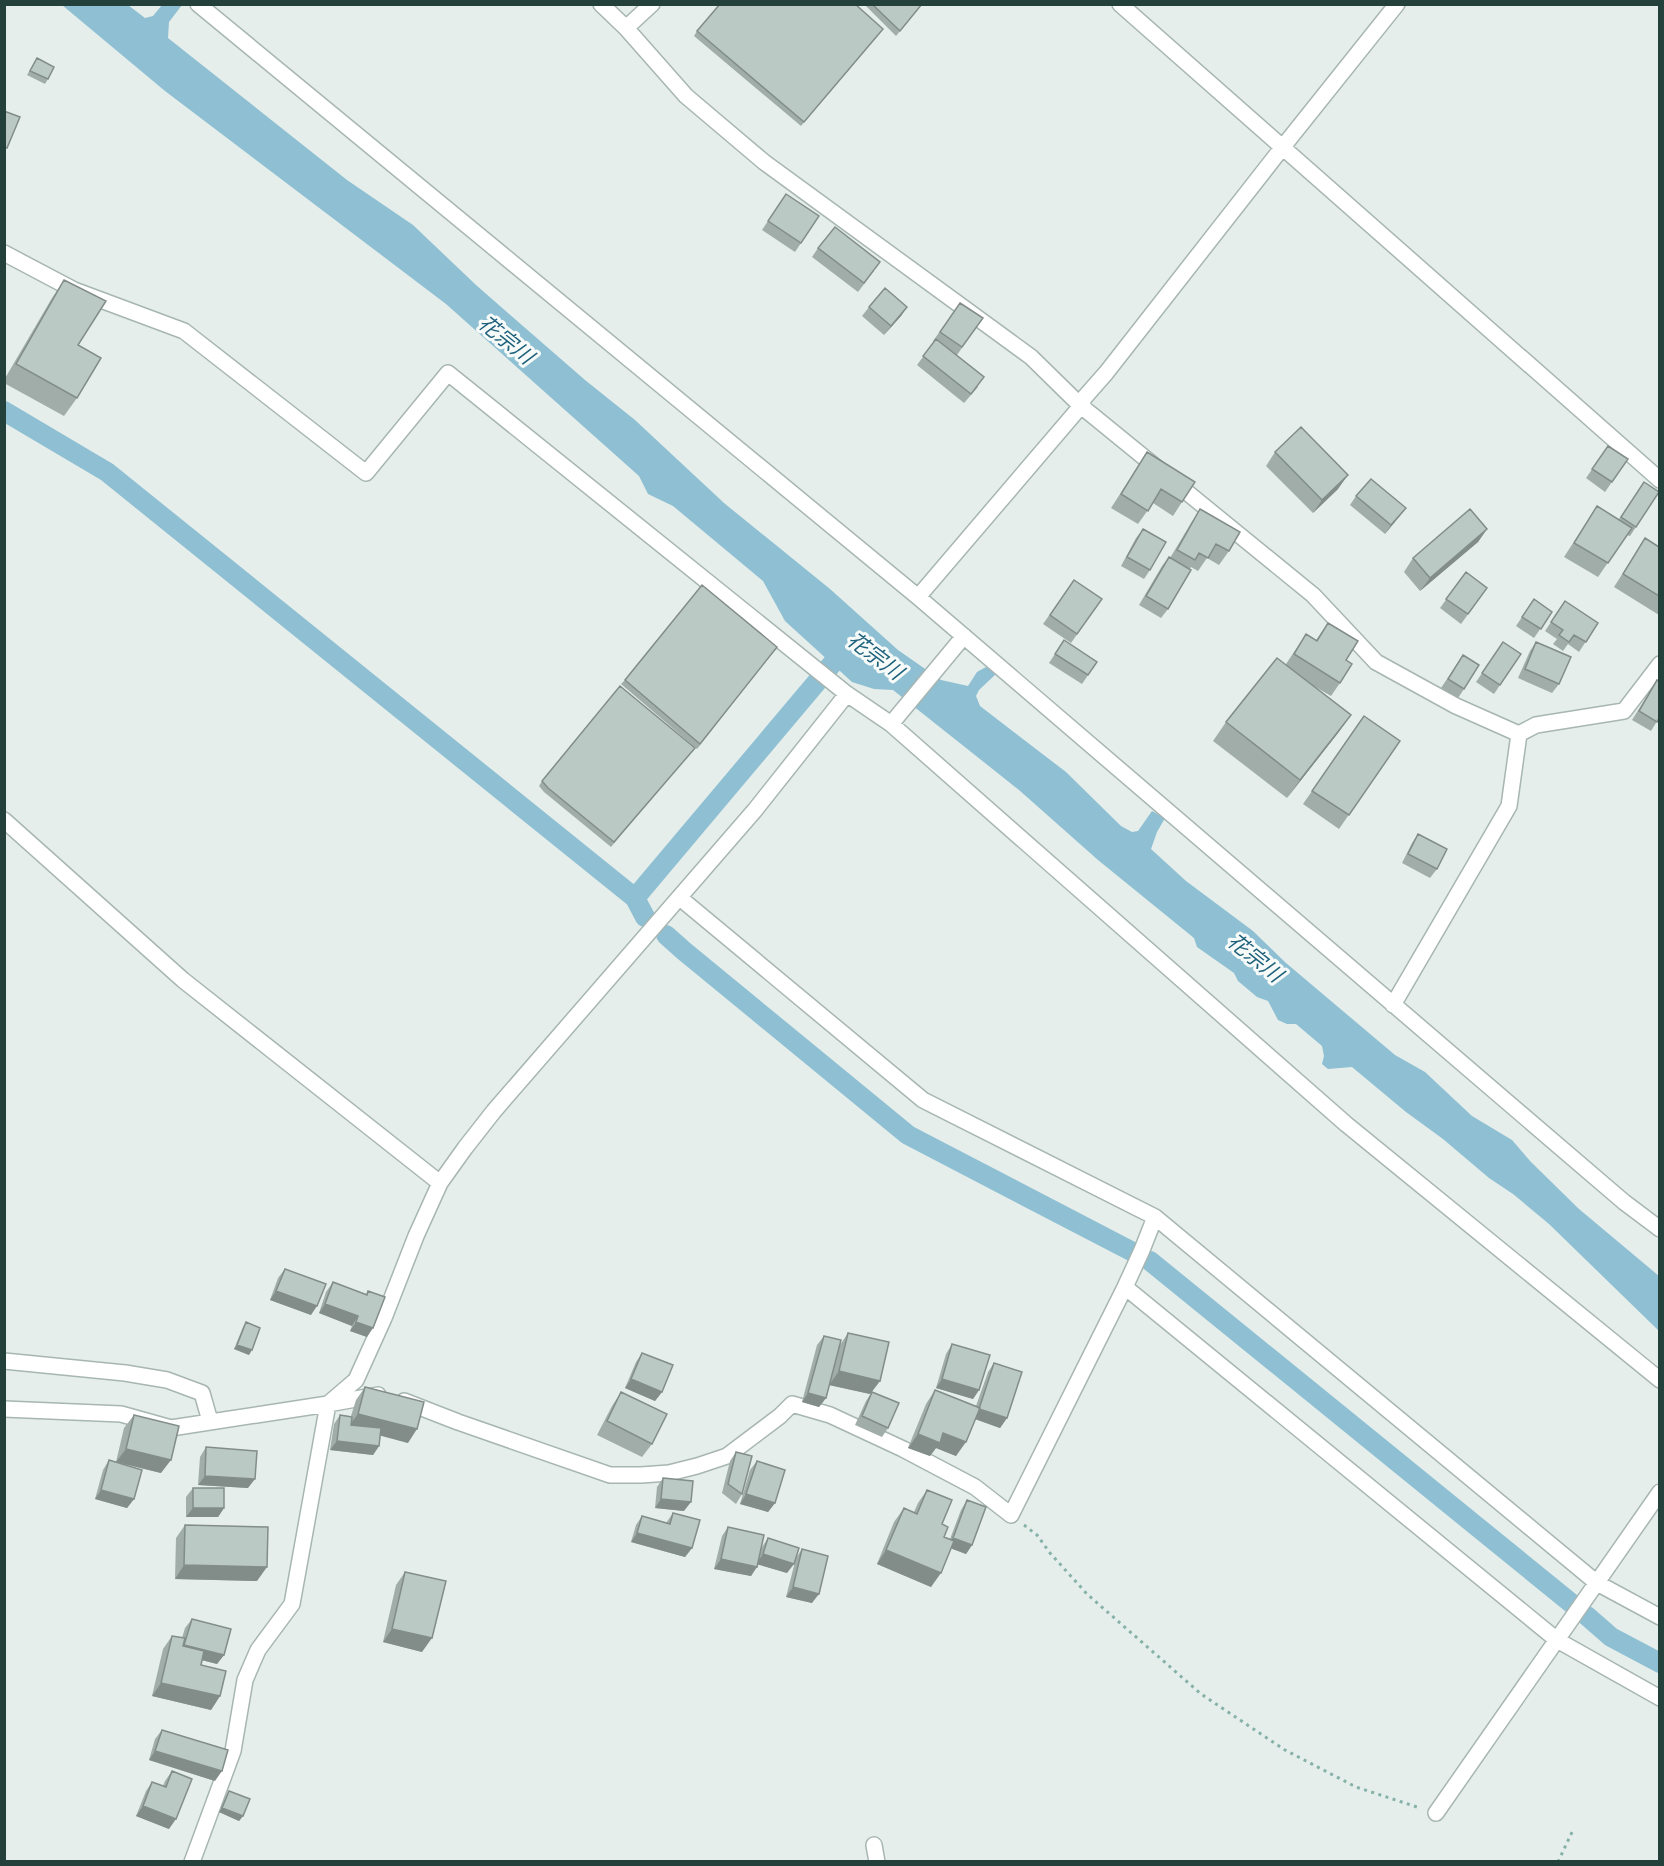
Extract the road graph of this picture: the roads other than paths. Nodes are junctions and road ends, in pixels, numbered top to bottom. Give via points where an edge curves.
1 (198, 4) edge
2 (601, 4) edge
3 (652, 4) edge
4 (1120, 4) edge
5 (1397, 4) edge
6 (626, 28) junction
7 (1282, 148) junction
8 (4, 253) edge
9 (1083, 402) junction
10 (1659, 480) edge
11 (918, 597) junction
12 (964, 636) junction
13 (1659, 664) edge
14 (848, 694) junction
15 (896, 718) junction
16 (1519, 734) junction
17 (4, 820) edge
18 (680, 898) junction
19 (1393, 1005) junction
20 (440, 1183) junction
21 (1155, 1217) junction
22 (1659, 1230) edge
23 (1125, 1287) junction
24 (4, 1361) edge
25 (1659, 1380) edge
26 (328, 1404) junction
27 (4, 1409) edge
28 (210, 1421) junction
29 (1659, 1492) edge
30 (1597, 1583) junction
31 (1659, 1617) edge
32 (1557, 1640) junction
33 (1659, 1698) edge
34 (1436, 1813) road end
35 (874, 1845) dead end
36 (192, 1862) edge
37 (877, 1862) edge

1 - 11 street
2 - 6 street
3 - 6 street
4 - 7 street
5 - 7 street
6 - 9 street via 686,96 764,162 1031,357
7 - 9 street
7 - 10 street
8 - 14 street via 74,290 184,331 366,473 448,374
9 - 11 street
9 - 16 street via 1313,595 1376,662 1456,706
11 - 12 street
12 - 15 street
12 - 19 street
13 - 16 street via 1624,711 1536,725
14 - 15 street
14 - 18 street
15 - 25 street via 1346,1124
16 - 19 street via 1509,806
17 - 20 street via 183,980
18 - 20 street via 494,1111
18 - 21 street via 923,1100
19 - 22 street
20 - 26 street via 356,1380
21 - 23 street
21 - 30 street
23 - 26 street via 1011,1515 975,1487 903,1449 830,1415 792,1404 727,1456 678,1471 641,1475 610,1475 410,1402 374,1394
23 - 32 street
24 - 28 street via 167,1380 202,1393
26 - 28 street
26 - 36 street via 292,1604 258,1650 245,1680 233,1751
27 - 28 street via 121,1414 171,1428
29 - 30 street
30 - 31 street
30 - 32 street
32 - 33 street
32 - 34 street
35 - 37 street

